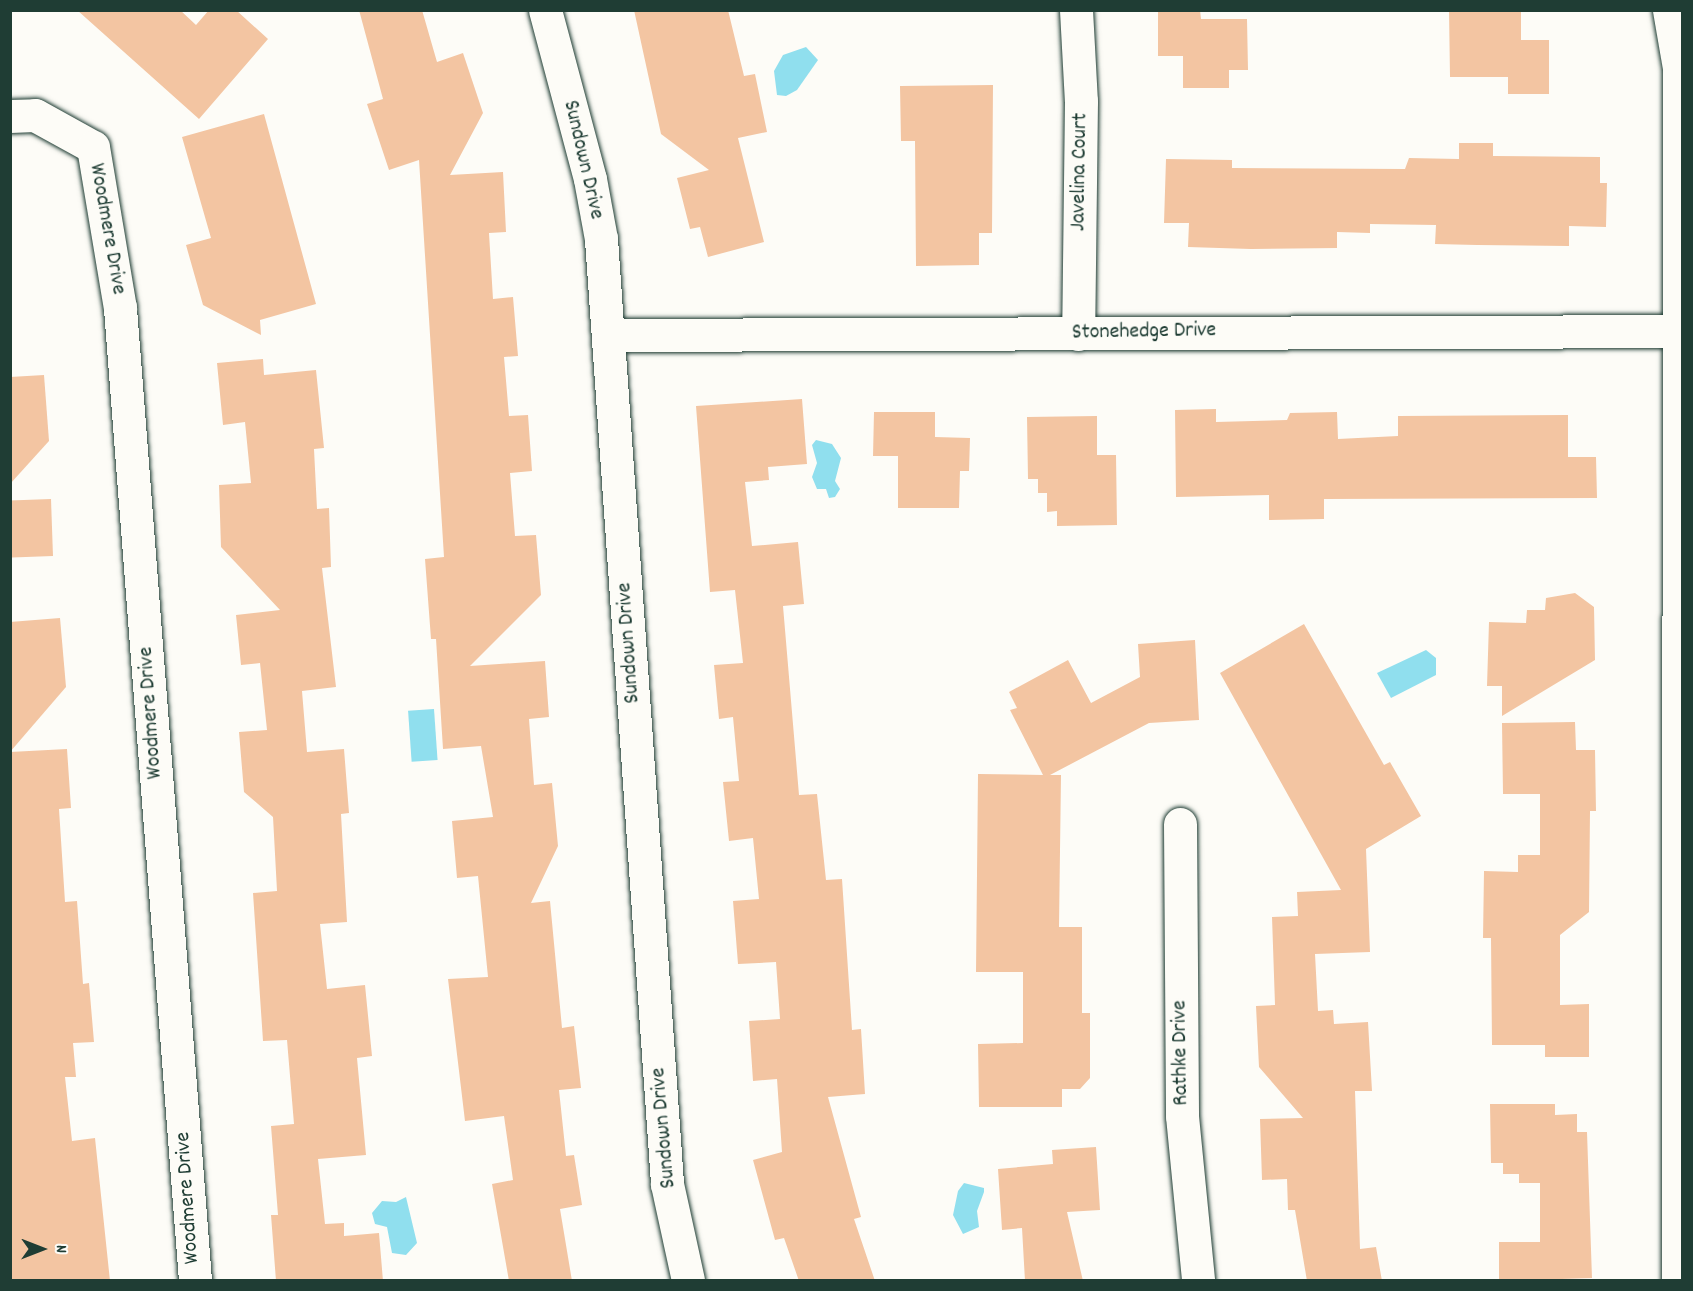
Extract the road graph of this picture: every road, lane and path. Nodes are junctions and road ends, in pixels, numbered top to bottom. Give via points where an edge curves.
1 (545, 10) edge
2 (1076, 10) edge
3 (1669, 10) edge
4 (1681, 68) edge
5 (10, 116) edge
6 (1680, 331) junction
7 (1078, 334) junction
8 (609, 335) junction
9 (1180, 824) dead end
10 (195, 1281) edge
11 (688, 1281) edge
12 (1198, 1281) edge
13 (1678, 1281) edge

1 - 8 street, Sundown Drive via 590,180 601,239
2 - 7 street, Javelina Court via 1081,100
3 - 4 street
4 - 6 street
5 - 10 street, Woodmere Drive via 35,115 93,147 120,308
6 - 7 street, Stonehedge Drive
6 - 13 street
7 - 8 street, Stonehedge Drive
8 - 11 street, Sundown Drive via 667,1184
9 - 12 street, Rathke Drive via 1182,1116

